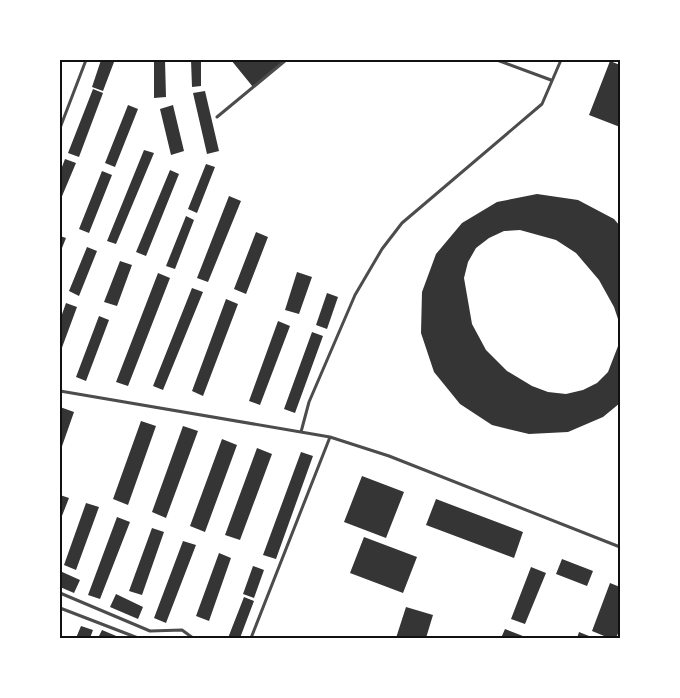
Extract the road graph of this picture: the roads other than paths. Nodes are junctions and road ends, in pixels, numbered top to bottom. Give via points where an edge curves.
1 (86, 60) edge
2 (286, 60) edge
3 (497, 60) edge
4 (561, 60) edge
5 (551, 80) junction
6 (217, 117) dead end
7 (60, 128) edge
8 (60, 391) edge
9 (301, 432) junction
10 (330, 437) junction
11 (620, 547) edge
12 (60, 592) edge
13 (60, 608) edge
14 (138, 638) edge
15 (193, 638) edge
16 (251, 638) edge

1 - 7 street
2 - 6 street
3 - 5 street
4 - 5 street
5 - 9 street via 542,104 402,223 382,249 355,295 309,402
8 - 9 street
9 - 10 street
10 - 11 street via 389,456
10 - 16 street
12 - 15 street via 150,631 182,630
13 - 14 street

